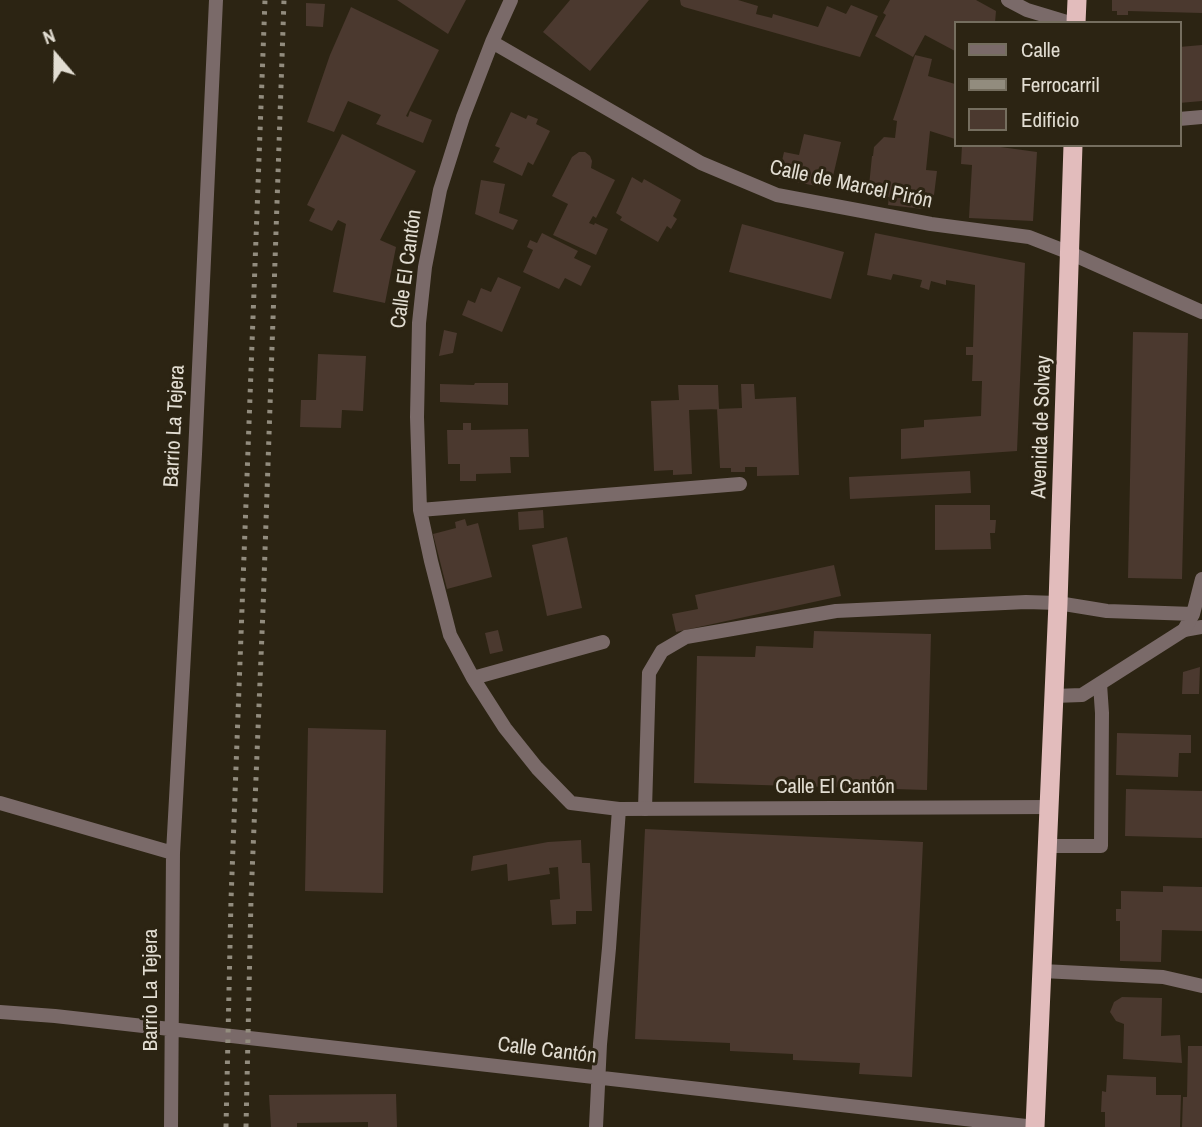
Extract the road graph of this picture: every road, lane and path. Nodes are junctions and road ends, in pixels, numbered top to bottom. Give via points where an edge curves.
1 (216, 0) edge
2 (511, 0) edge
3 (1008, 0) edge
4 (1077, 0) edge
5 (1063, 21) edge
6 (1076, 21) edge
7 (492, 42) junction
8 (1202, 117) edge
9 (1181, 120) edge
10 (1073, 147) edge
11 (1070, 253) junction
12 (1202, 312) edge
13 (740, 484) dead end
14 (420, 510) junction
15 (1202, 579) edge
16 (1058, 603) junction
17 (1193, 614) junction
18 (1202, 627) edge
19 (1184, 630) junction
20 (603, 642) dead end
21 (473, 678) junction
22 (1100, 684) junction
23 (1054, 696) junction
24 (0, 803) edge
25 (1050, 807) junction
26 (619, 809) junction
27 (645, 809) junction
28 (1049, 846) junction
29 (173, 853) junction
30 (1042, 971) junction
31 (1202, 986) edge
32 (0, 1012) edge
33 (984, 1124) edge
34 (171, 1127) edge
35 (596, 1127) edge
36 (1035, 1127) edge

1 - 29 street, Barrio La Tejera
2 - 7 street
3 - 5 street
4 - 6 highway
7 - 11 street, Calle de Marcel Pirón via 701,163 777,195 1029,237
7 - 14 street, Calle El Cantón via 440,190 425,267 417,417
8 - 9 street
10 - 11 highway, Avenida de Solvay
11 - 12 street
11 - 16 highway, Avenida de Solvay
13 - 14 street
14 - 21 street, Calle El Cantón via 450,635
15 - 17 street
16 - 17 street via 1107,611
16 - 23 highway, Avenida de Solvay
16 - 27 street via 836,611 686,637 662,651 649,673
17 - 19 street
18 - 19 street
19 - 22 street
20 - 21 street
21 - 26 street, Calle El Cantón via 505,728 571,803
22 - 23 street via 1082,695
22 - 28 street via 1101,846
23 - 25 highway, Avenida de Solvay
24 - 29 street
25 - 27 street, Calle El Cantón
25 - 28 highway, Avenida de Solvay
26 - 27 street, Calle El Cantón
26 - 35 street
28 - 30 highway, Avenida de Solvay
29 - 34 street, Barrio La Tejera
30 - 31 street via 1163,977
30 - 36 highway, Avenida de Solvay
32 - 33 street, Calle Cantón
33 - 36 street, Calle Cantón

